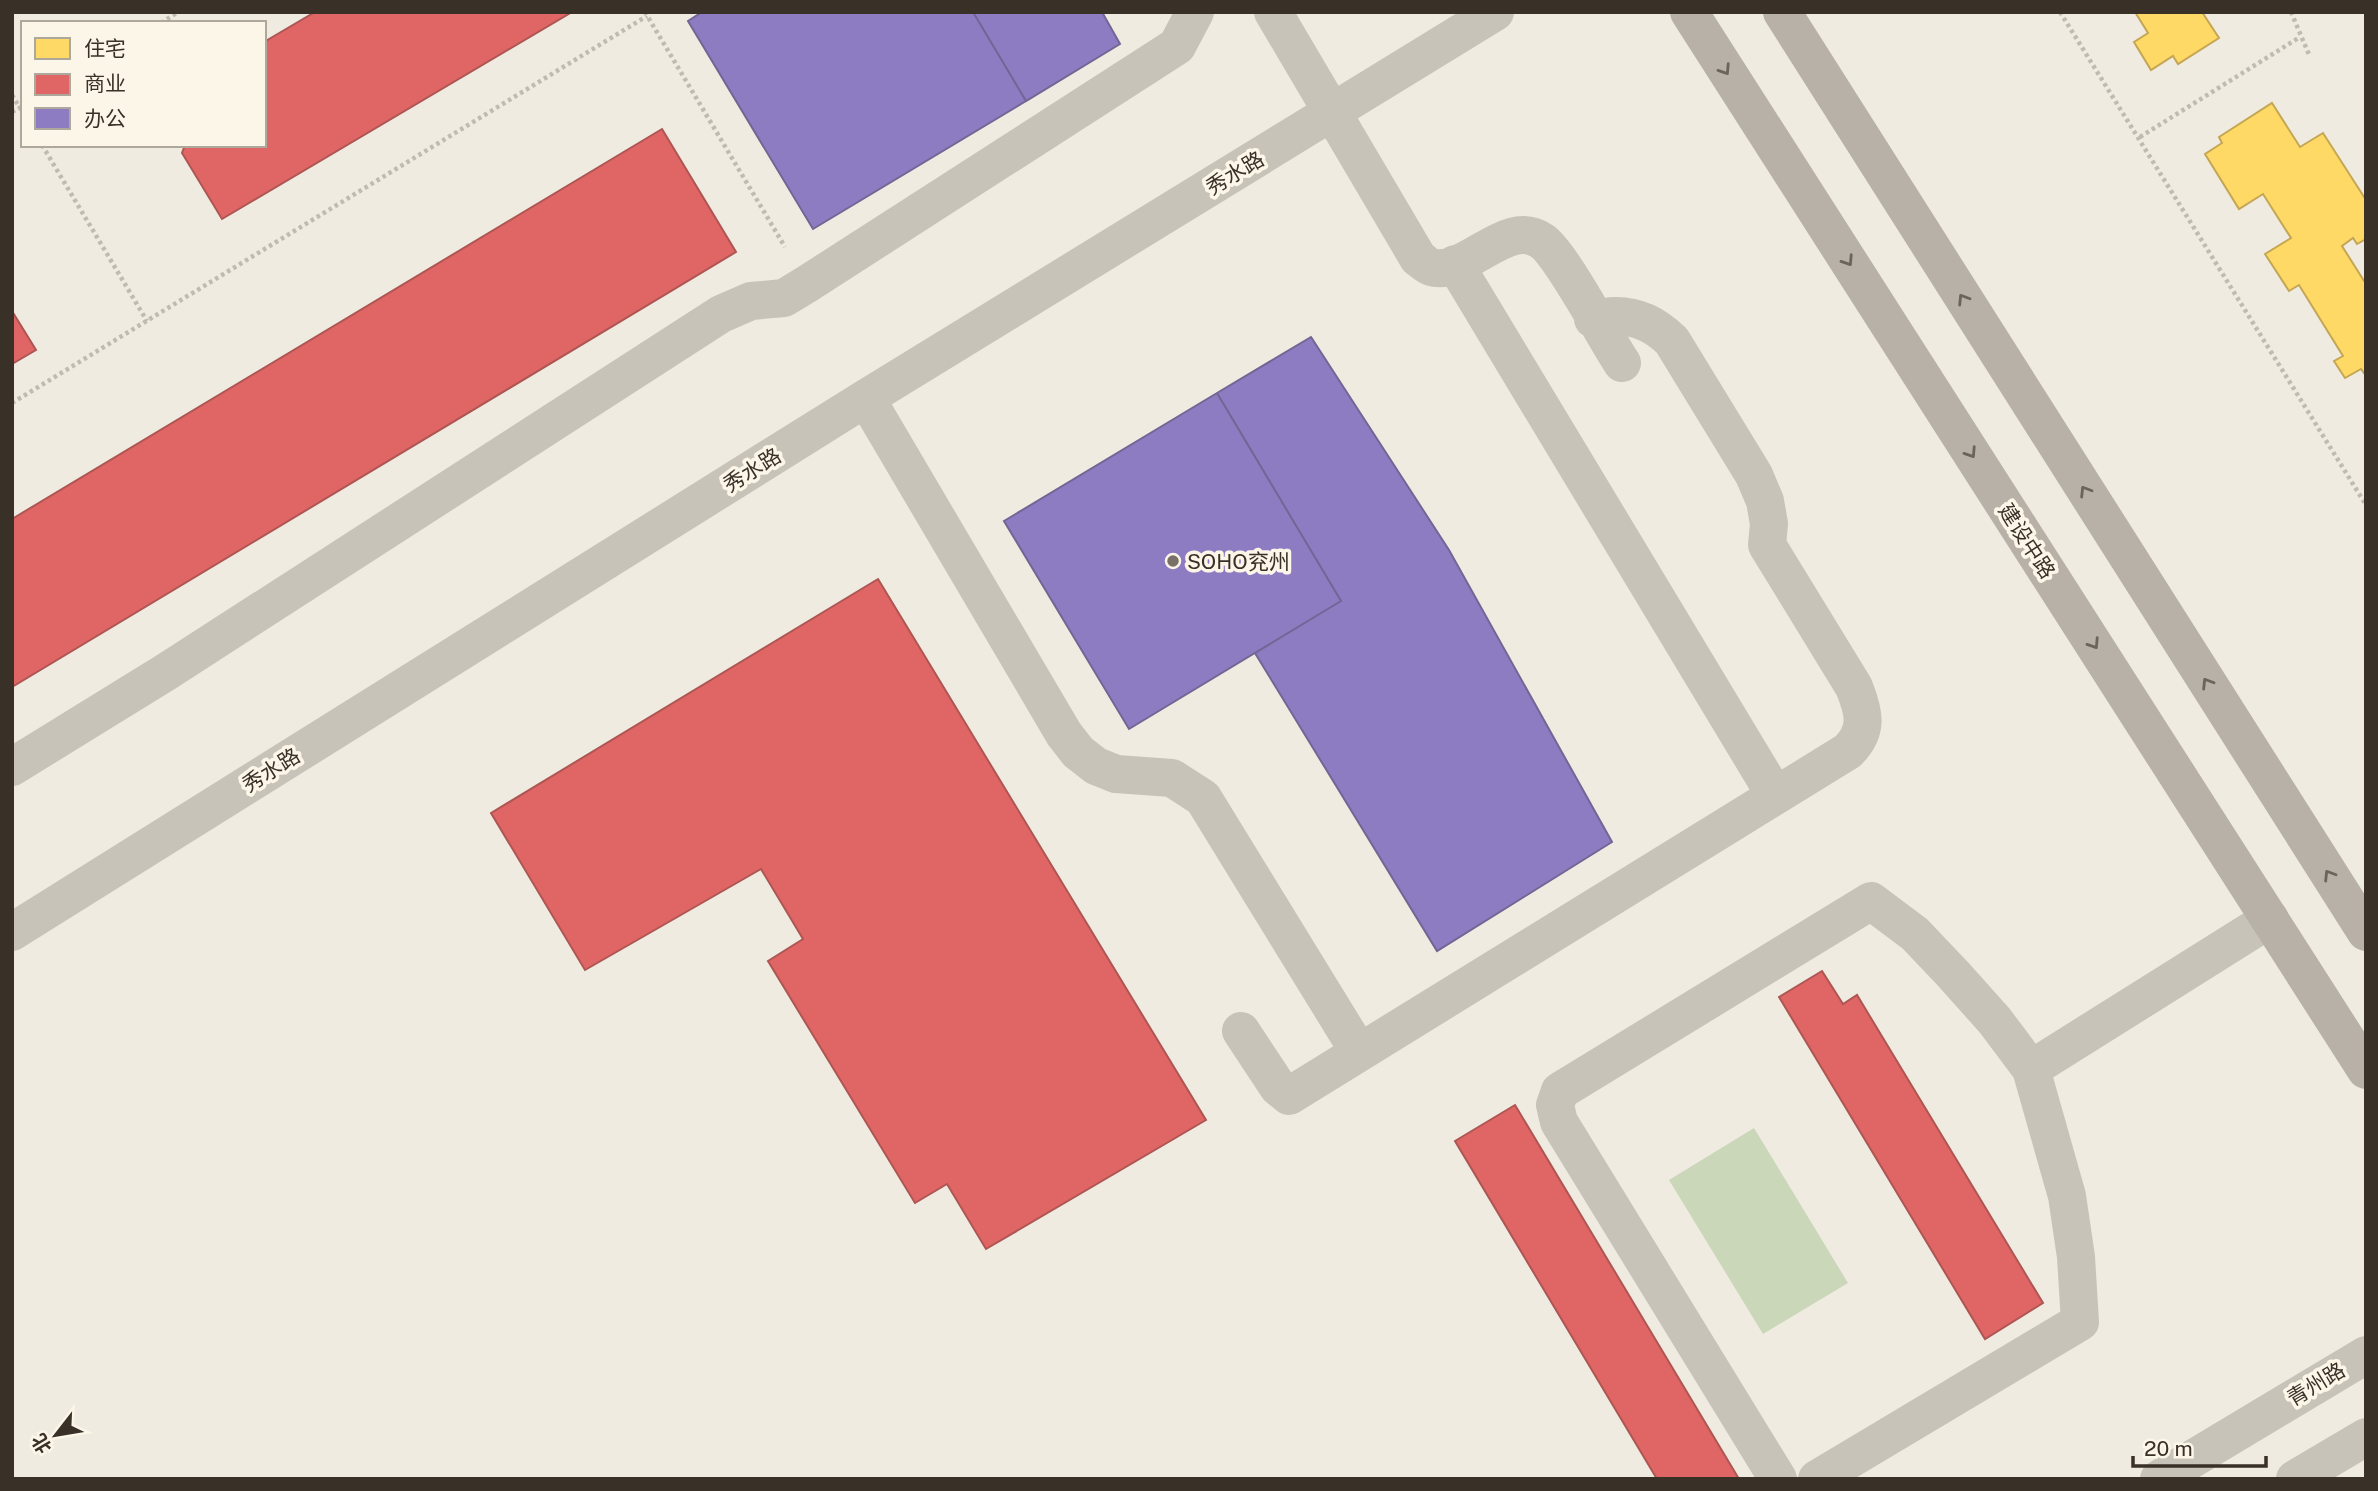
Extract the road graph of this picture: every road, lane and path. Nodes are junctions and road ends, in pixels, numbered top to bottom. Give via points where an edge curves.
1 (1195, 12) edge
2 (1273, 12) edge
3 (1495, 12) edge
4 (1689, 12) edge
5 (1782, 12) edge
6 (2060, 12) edge
7 (2291, 12) edge
8 (646, 14) edge
9 (2300, 37) junction
10 (2310, 57) dead end
11 (1335, 113) junction
12 (2140, 137) junction
13 (43, 147) edge
14 (1455, 264) junction
15 (807, 284) junction
16 (1593, 319) junction
17 (147, 321) junction
18 (1622, 363) dead end
19 (866, 398) junction
20 (12, 404) edge
21 (2366, 505) edge
22 (12, 767) edge
23 (1775, 795) junction
24 (2270, 919) junction
25 (12, 932) edge
26 (2366, 932) edge
27 (1241, 1031) dead end
28 (1359, 1052) junction
29 (2031, 1069) junction
30 (2366, 1070) edge
31 (2366, 1355) edge
32 (2366, 1437) edge
33 (1778, 1479) edge
34 (1817, 1479) edge
35 (2159, 1479) edge
36 (2295, 1479) edge

1 - 15 street via 1177,46
2 - 11 street
3 - 11 street, 秀水路
4 -> 24 main road, 建设中路
26 -> 5 main road
6 - 12 path
7 - 9 path
8 - 15 path
8 - 17 path
9 - 10 path
9 - 12 path
11 - 14 street via 1418,258 1431,267
11 - 19 street, 秀水路
12 - 21 path
13 - 17 path
14 - 16 street via 1507,238 1526,234 1542,241 1556,257
14 - 23 street
15 - 22 street via 784,298 751,302 721,314
16 - 18 street
16 - 23 street via 1614,314 1634,317 1672,341 1754,475 1765,502 1767,545 1854,687 1864,712 1864,726 1848,751
17 - 20 path
19 - 25 street, 秀水路
19 - 28 street via 1064,734 1096,766 1116,774 1172,778 1203,798
23 - 28 street
24 - 29 street
24 - 30 main road, 建设中路
27 - 28 street via 1278,1087 1289,1096
29 - 33 street via 1953,974 1914,934 1871,901 1560,1091 1555,1105 1559,1122
29 - 34 street via 2067,1196 2080,1322
31 - 35 street, 青州路
32 - 36 street

